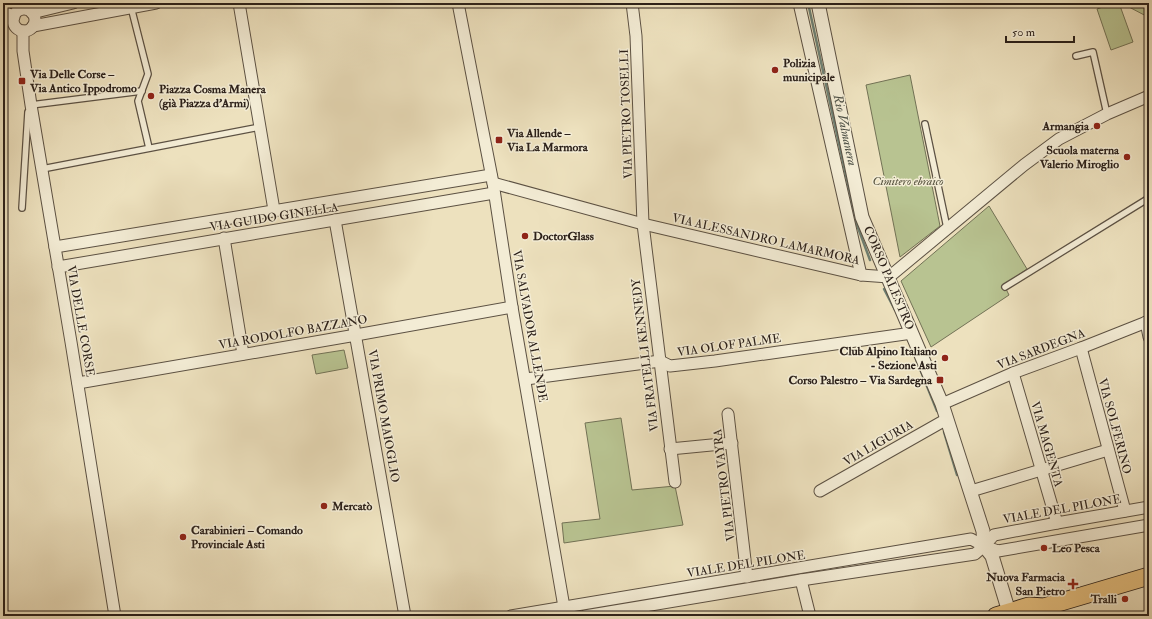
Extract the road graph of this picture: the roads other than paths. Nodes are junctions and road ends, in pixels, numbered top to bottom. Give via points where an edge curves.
1 (73, 3) edge
2 (156, 3) edge
3 (239, 3) edge
4 (458, 3) edge
5 (632, 3) edge
6 (799, 3) edge
7 (818, 3) edge
8 (131, 8) junction
9 (3, 11) edge
10 (32, 13) junction
11 (14, 17) junction
12 (33, 26) junction
13 (23, 31) junction
14 (1076, 56) dead end
15 (142, 90) junction
16 (31, 99) junction
17 (1148, 99) edge
18 (1107, 114) junction
19 (925, 124) dead end
20 (260, 127) junction
21 (149, 148) junction
22 (42, 169) junction
23 (493, 184) junction
24 (1149, 198) edge
25 (22, 208) dead end
26 (274, 210) junction
27 (335, 220) junction
28 (643, 224) junction
29 (947, 228) junction
30 (224, 238) junction
31 (55, 247) junction
32 (58, 267) junction
33 (861, 275) junction
34 (889, 277) junction
35 (1004, 287) dead end
36 (512, 306) junction
37 (1148, 321) edge
38 (912, 333) junction
39 (356, 335) junction
40 (1149, 337) edge
41 (1081, 348) junction
42 (243, 354) junction
43 (660, 361) junction
44 (1013, 373) junction
45 (526, 379) junction
46 (78, 383) junction
47 (942, 404) junction
48 (728, 414) dead end
49 (947, 419) junction
50 (732, 443) junction
51 (670, 450) junction
52 (1108, 450) junction
53 (1041, 470) junction
54 (675, 482) dead end
55 (820, 491) dead end
56 (970, 491) junction
57 (1149, 507) edge
58 (1125, 511) junction
59 (1057, 523) junction
60 (1149, 525) edge
61 (984, 546) junction
62 (1149, 576) edge
63 (747, 577) junction
64 (801, 580) junction
65 (564, 607) junction
66 (1037, 612) edge
67 (1003, 614) edge
68 (115, 616) edge
69 (405, 616) edge
70 (510, 616) edge
71 (585, 616) edge
72 (810, 616) edge

1 - 10 street
2 - 8 street
3 - 20 street, VIA GUIDO GINELLA
4 - 23 street, VIA SALVADOR ALLENDE
5 - 28 street, VIA PIETRO TOSELLI via 636,36
6 - 33 street
7 - 34 street, CORSO PALESTRO via 862,217
8 - 12 street
8 - 15 lane via 148,74
9 - 11 street
10 - 11 street via 22,10
10 - 12 street via 35,19
11 - 13 street via 15,26
12 - 13 street
13 - 16 street, VIA DELLE CORSE
14 - 18 lane via 1093,52
15 - 16 lane
15 - 21 lane via 138,101
16 - 22 street, VIA DELLE CORSE
16 - 25 lane
17 - 18 street
18 - 29 street via 1053,143
19 - 29 lane
20 - 21 lane
20 - 26 street, VIA GUIDO GINELLA
21 - 22 lane
22 - 31 street, VIA DELLE CORSE
23 - 26 street, VIA GUIDO GINELLA
23 - 27 street, VIA GUIDO GINELLA
23 - 28 street, VIA ALESSANDRO LAMARMORA
23 - 36 street, VIA SALVADOR ALLENDE
24 - 35 lane
26 - 31 street, VIA GUIDO GINELLA
27 - 30 street, VIA GUIDO GINELLA
27 - 39 street, VIA PRIMO MAIOGLIO
28 - 33 street, VIA ALESSANDRO LAMARMORA
28 - 43 street, VIA FRATELLI KENNEDY
29 - 34 street
30 - 32 street, VIA GUIDO GINELLA
30 - 42 street
31 - 32 street, VIA DELLE CORSE
32 - 46 street, VIA DELLE CORSE
33 - 34 street, VIA ALESSANDRO LAMARMORA
34 - 38 street, CORSO PALESTRO
36 - 39 street, VIA RODOLFO BAZZANO
36 - 45 street, VIA SALVADOR ALLENDE
37 - 40 street
37 - 41 street, VIA SARDEGNA
38 - 43 street, VIA OLOF PALME via 670,366
38 - 47 street, CORSO PALESTRO
39 - 42 street, VIA RODOLFO BAZZANO
39 - 69 street, VIA PRIMO MAIOGLIO
41 - 44 street, VIA SARDEGNA
41 - 52 street, VIA SOLFERINO
42 - 46 street, VIA RODOLFO BAZZANO
43 - 45 street, VIA OLOF PALME
43 - 51 street, VIA FRATELLI KENNEDY
44 - 47 street, VIA SARDEGNA
44 - 53 street, VIA MAGENTA
45 - 65 street, VIA SALVADOR ALLENDE
46 - 68 street, VIA DELLE CORSE
47 - 49 street, CORSO PALESTRO
48 - 50 street, VIA PIETRO VAYRA
49 - 55 street, VIA LIGURIA
49 - 56 street, CORSO PALESTRO
50 - 51 street
50 - 63 street, VIA PIETRO VAYRA
51 - 54 street, VIA FRATELLI KENNEDY
52 - 53 street
52 - 58 street, VIA SOLFERINO
53 - 56 street
53 - 59 street, VIA MAGENTA
56 - 61 street, CORSO PALESTRO via 983,531
57 - 58 street, VIALE DEL PILONE
58 - 59 street, VIALE DEL PILONE
59 - 61 street, VIALE DEL PILONE via 994,535
60 - 61 street, VIALE DEL PILONE via 998,551
61 - 63 street, VIALE DEL PILONE via 971,539
61 - 64 street, VIALE DEL PILONE via 975,554
61 - 67 street via 992,556
62 - 66 main road
63 - 65 street, VIALE DEL PILONE
64 - 71 street, VIALE DEL PILONE
64 - 72 street
65 - 70 street, VIALE DEL PILONE
66 - 67 main road via 1029,606

